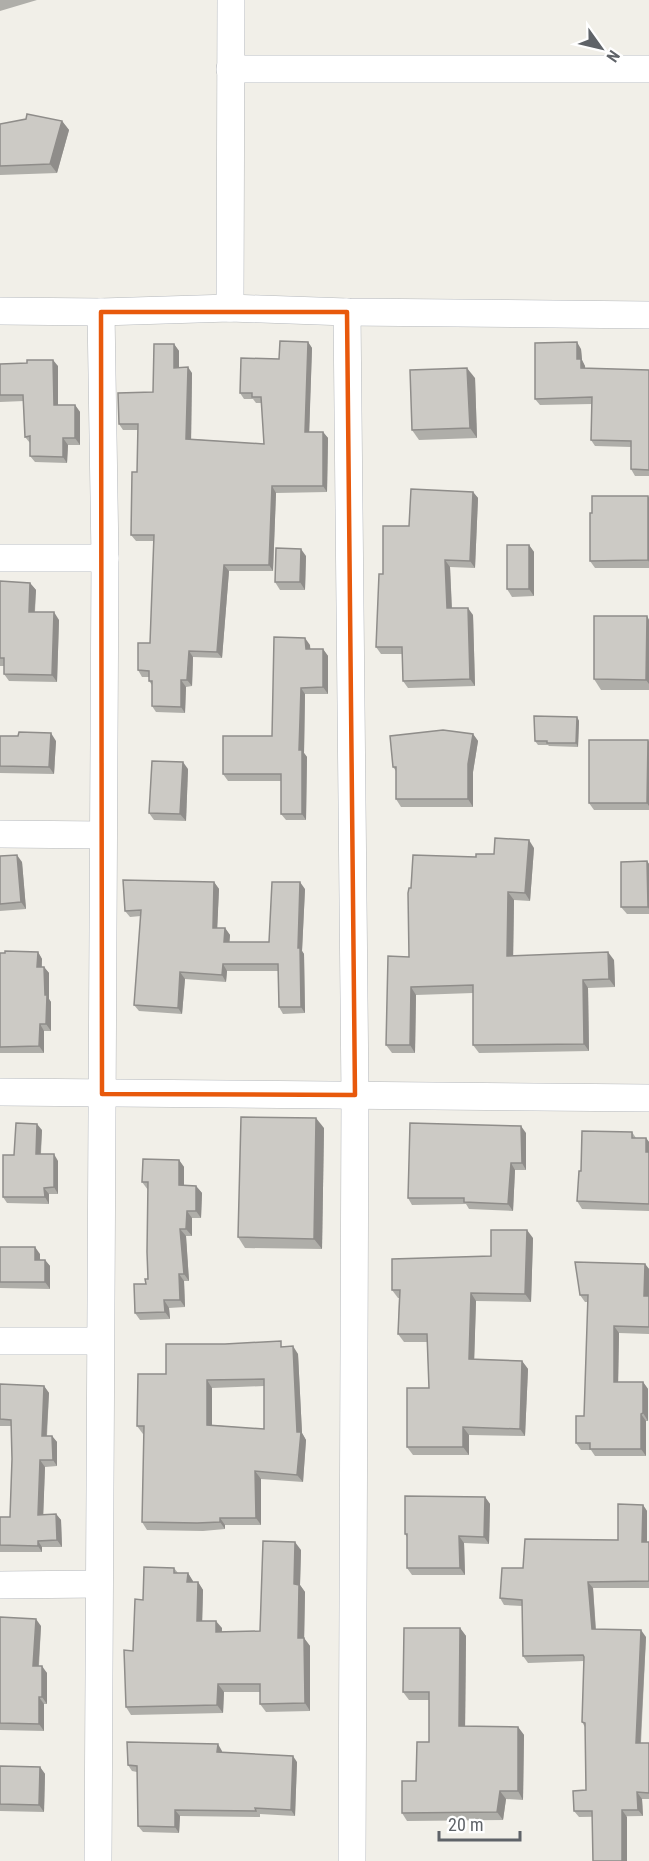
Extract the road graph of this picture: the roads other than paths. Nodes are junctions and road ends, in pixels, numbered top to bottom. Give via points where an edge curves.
1 (231, 0) edge
2 (230, 69) junction
3 (649, 69) edge
4 (230, 308) junction
5 (0, 311) edge
6 (101, 312) junction
7 (347, 312) junction
8 (649, 315) edge
9 (0, 558) edge
10 (105, 558) junction
11 (0, 834) edge
12 (103, 835) junction
13 (0, 1092) edge
14 (102, 1094) junction
15 (356, 1095) junction
16 (649, 1098) edge
17 (0, 1341) edge
18 (100, 1341) junction
19 (99, 1584) junction
20 (0, 1585) edge
21 (98, 1861) edge
22 (352, 1861) edge

1 - 2 street
2 - 3 street
2 - 4 street
4 - 6 street
4 - 7 street
5 - 6 street
6 - 10 street
7 - 8 street
7 - 15 street
9 - 10 street
10 - 12 street
11 - 12 street
12 - 14 street
13 - 14 street
14 - 15 street
14 - 18 street
15 - 16 street
15 - 22 street
17 - 18 street
18 - 19 street
19 - 20 street
19 - 21 street

